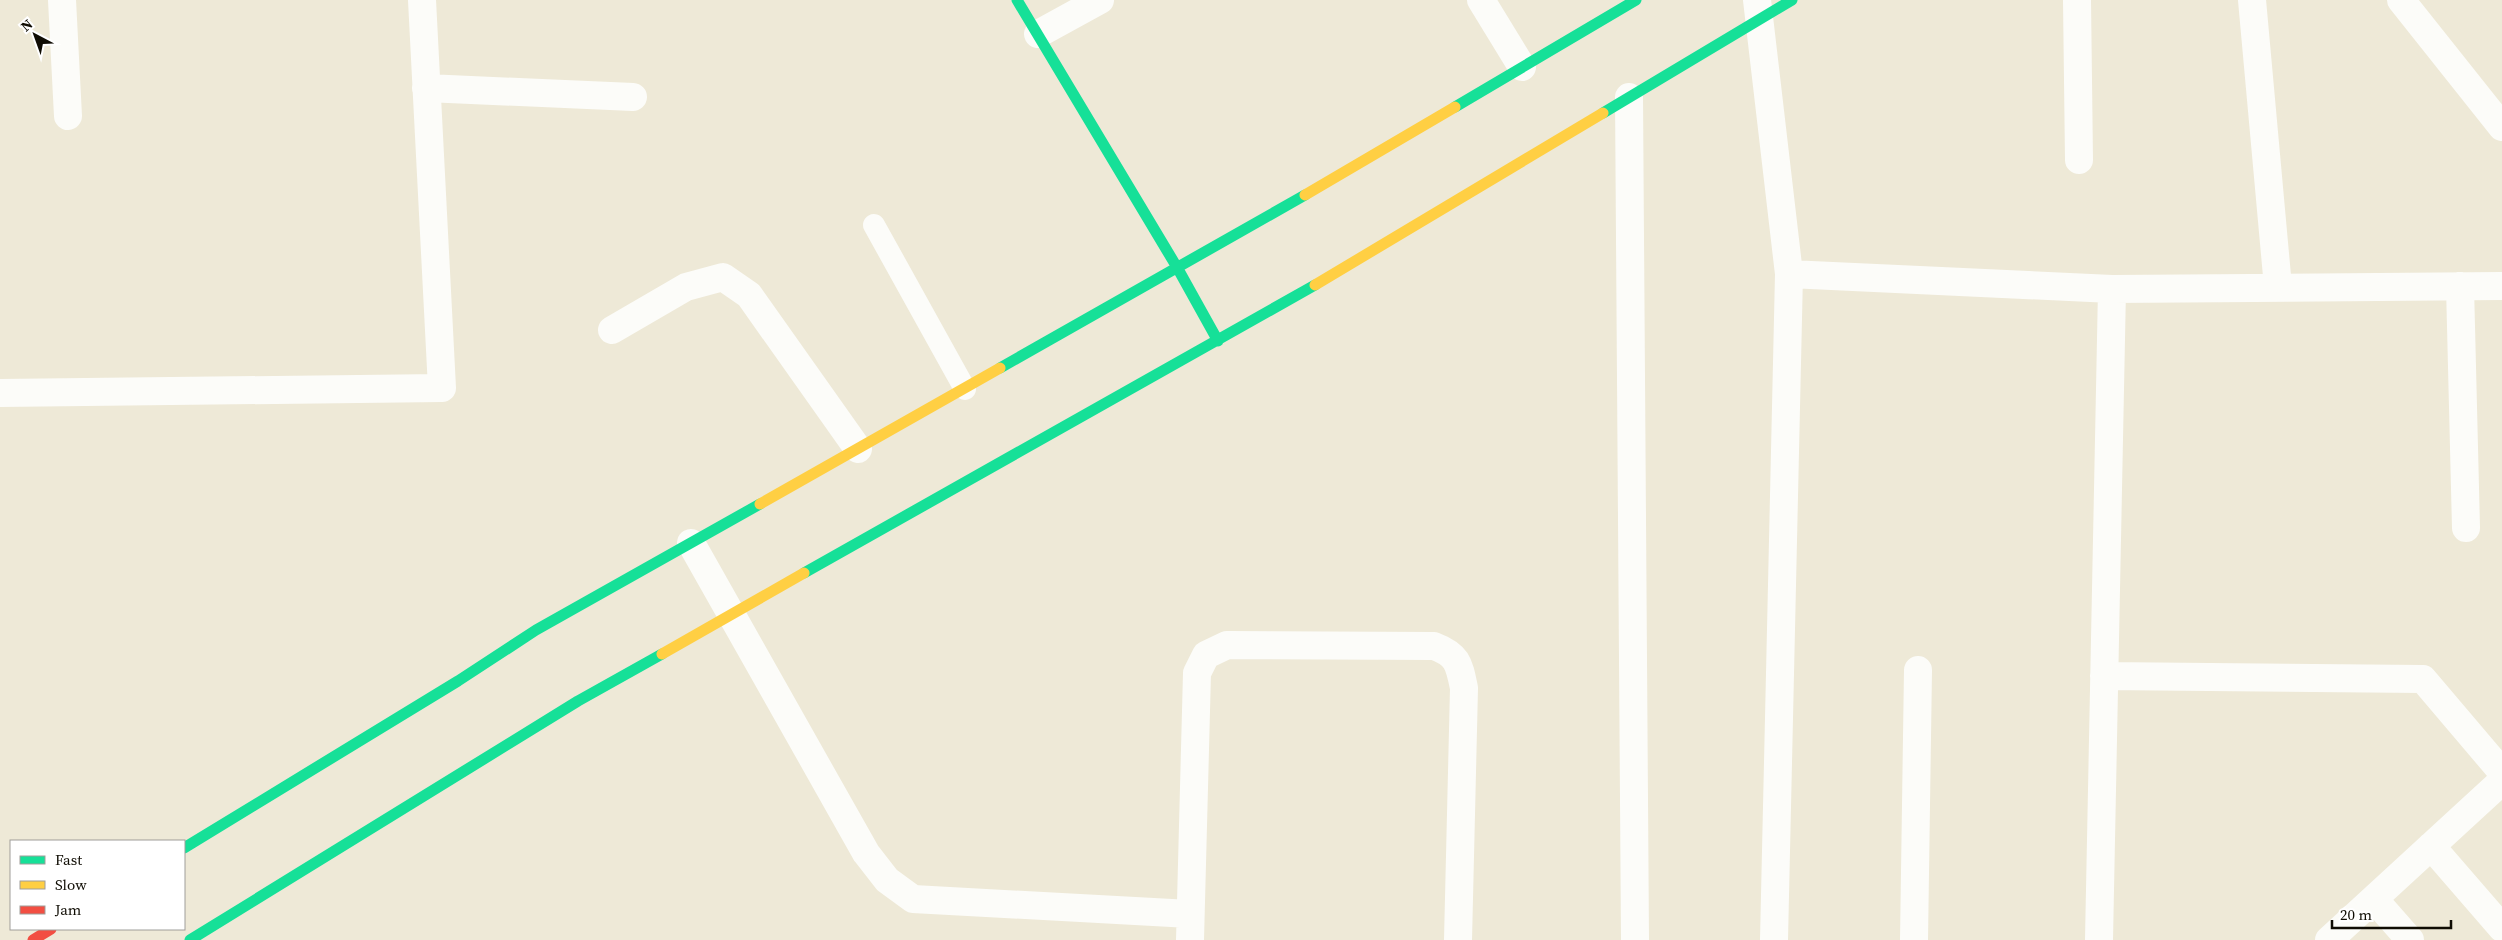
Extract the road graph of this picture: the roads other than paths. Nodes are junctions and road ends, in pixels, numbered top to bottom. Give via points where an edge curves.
1 (62, 0) edge
2 (422, 0) edge
3 (1017, 0) edge
4 (1100, 0) edge
5 (1481, 0) edge
6 (1792, 0) edge
7 (2077, 0) edge
8 (2252, 0) edge
9 (2401, 0) edge
10 (1624, 3) edge
11 (1758, 9) edge
12 (1038, 34) junction
13 (1522, 67) junction
14 (426, 88) junction
15 (633, 97) dead end
16 (1629, 97) junction
17 (68, 116) dead end
18 (2502, 127) edge
19 (2079, 160) dead end
20 (874, 225) dead end
21 (1178, 269) junction
22 (1789, 274) junction
23 (2460, 286) junction
24 (2502, 286) edge
25 (2278, 287) junction
26 (2112, 289) junction
27 (612, 330) dead end
28 (1218, 341) junction
29 (965, 389) junction
30 (0, 393) edge
31 (858, 449) junction
32 (2466, 528) dead end
33 (691, 543) junction
34 (732, 615) junction
35 (1918, 670) dead end
36 (2104, 676) junction
37 (2502, 772) edge
38 (2502, 781) edge
39 (2431, 846) junction
40 (185, 847) edge
41 (2374, 899) junction
42 (1190, 927) edge
43 (2502, 928) edge
44 (49, 930) edge
45 (33, 940) edge
46 (190, 940) edge
47 (1458, 940) edge
48 (1634, 940) edge
49 (1774, 940) edge
50 (1914, 940) edge
51 (2099, 940) edge
52 (2329, 940) edge
53 (2410, 940) edge

1 - 17 street
2 - 14 street
3 - 12 street
4 - 12 street
5 - 13 street
6 - 11 street
7 - 19 street
8 - 25 street
9 - 18 street
10 - 13 street
11 - 16 street
11 - 22 street
12 - 21 street
13 - 21 street
14 - 15 street
14 - 30 street via 442,388
16 - 28 street
16 - 48 street
20 - 29 lane
21 - 28 street
21 - 29 street
22 - 26 street
22 - 49 street
23 - 24 street
23 - 25 street
23 - 32 street
25 - 26 street
26 - 36 street
27 - 31 street via 686,287 723,277 749,295
28 - 34 street
29 - 31 street
31 - 33 street
33 - 34 street
33 - 40 street via 536,630
34 - 42 street via 866,853 887,880 913,899
34 - 46 street via 578,701
35 - 50 street
36 - 37 street via 2424,679
36 - 51 street
38 - 39 street
39 - 41 street
39 - 43 street
41 - 52 street
41 - 53 street
42 - 47 street via 1197,673 1206,656 1227,645 1434,646 1449,652 1460,666 1464,688
44 - 45 street

